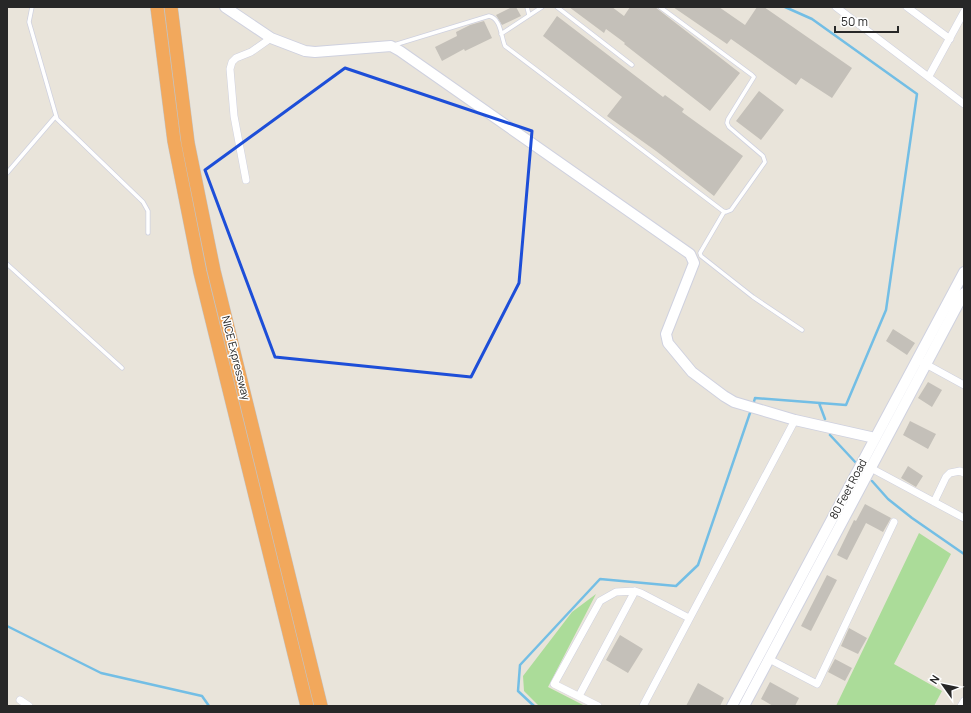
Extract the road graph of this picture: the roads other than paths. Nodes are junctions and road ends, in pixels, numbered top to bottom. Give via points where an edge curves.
1 (32, 7) edge
2 (158, 7) edge
3 (171, 7) edge
4 (225, 7) edge
5 (527, 7) edge
6 (542, 7) edge
7 (556, 7) edge
8 (660, 7) edge
9 (836, 7) edge
10 (907, 7) edge
11 (964, 12) edge
12 (529, 15) junction
13 (501, 34) junction
14 (271, 38) junction
15 (950, 39) junction
16 (391, 46) junction
17 (632, 65) dead end
18 (929, 76) junction
19 (964, 104) edge
20 (55, 117) junction
21 (7, 173) edge
22 (246, 180) dead end
23 (724, 212) junction
24 (148, 233) dead end
25 (7, 264) edge
26 (964, 272) edge
27 (964, 293) edge
28 (802, 330) dead end
29 (922, 361) junction
30 (122, 368) dead end
31 (964, 385) edge
32 (795, 420) junction
33 (875, 438) junction
34 (866, 466) junction
35 (964, 473) edge
36 (934, 502) junction
37 (964, 518) edge
38 (894, 522) dead end
39 (634, 591) junction
40 (689, 618) junction
41 (769, 659) junction
42 (579, 696) junction
43 (20, 700) dead end
44 (964, 701) edge
45 (29, 706) edge
46 (307, 706) edge
47 (321, 706) edge
48 (598, 706) edge
49 (643, 706) edge
50 (732, 706) edge
51 (744, 706) edge
52 (961, 706) edge

1 - 20 lane via 29,22
2 - 46 highway, NICE Expressway via 174,141 200,272
3 - 47 highway, NICE Expressway via 188,143 214,271
4 - 14 main road
5 - 12 lane
6 - 12 lane
7 - 17 lane
8 - 23 lane via 754,77 727,123 763,156 765,162 731,210
9 - 18 street
10 - 15 street
11 - 15 street
12 - 13 lane
13 - 16 lane via 496,19 489,16
13 - 23 lane via 505,46
14 - 16 main road via 309,52
14 - 22 street via 251,52 236,58 230,69 234,116
15 - 18 street
16 - 32 main road via 690,254 694,263 666,334 667,341 695,374 724,396 747,406
18 - 19 street
20 - 21 lane
20 - 24 lane via 143,202 148,211
23 - 28 lane via 700,253 701,256 753,297
25 - 30 lane
26 - 29 main road, 80 Feet Road
27 - 29 main road, 80 Feet Road
29 - 31 street
29 - 33 main road, 80 Feet Road
29 - 34 main road, 80 Feet Road
32 - 33 main road
32 - 40 street
33 - 34 main road, 80 Feet Road
34 - 36 street
34 - 41 main road, 80 Feet Road
34 - 50 main road, 80 Feet Road
35 - 36 street via 950,473
36 - 37 street
38 - 41 street via 817,684
39 - 40 street
39 - 42 street
39 - 42 street via 616,592 600,601 554,684
40 - 49 street
41 - 51 main road, 80 Feet Road
42 - 48 street
43 - 45 street
44 - 52 street

